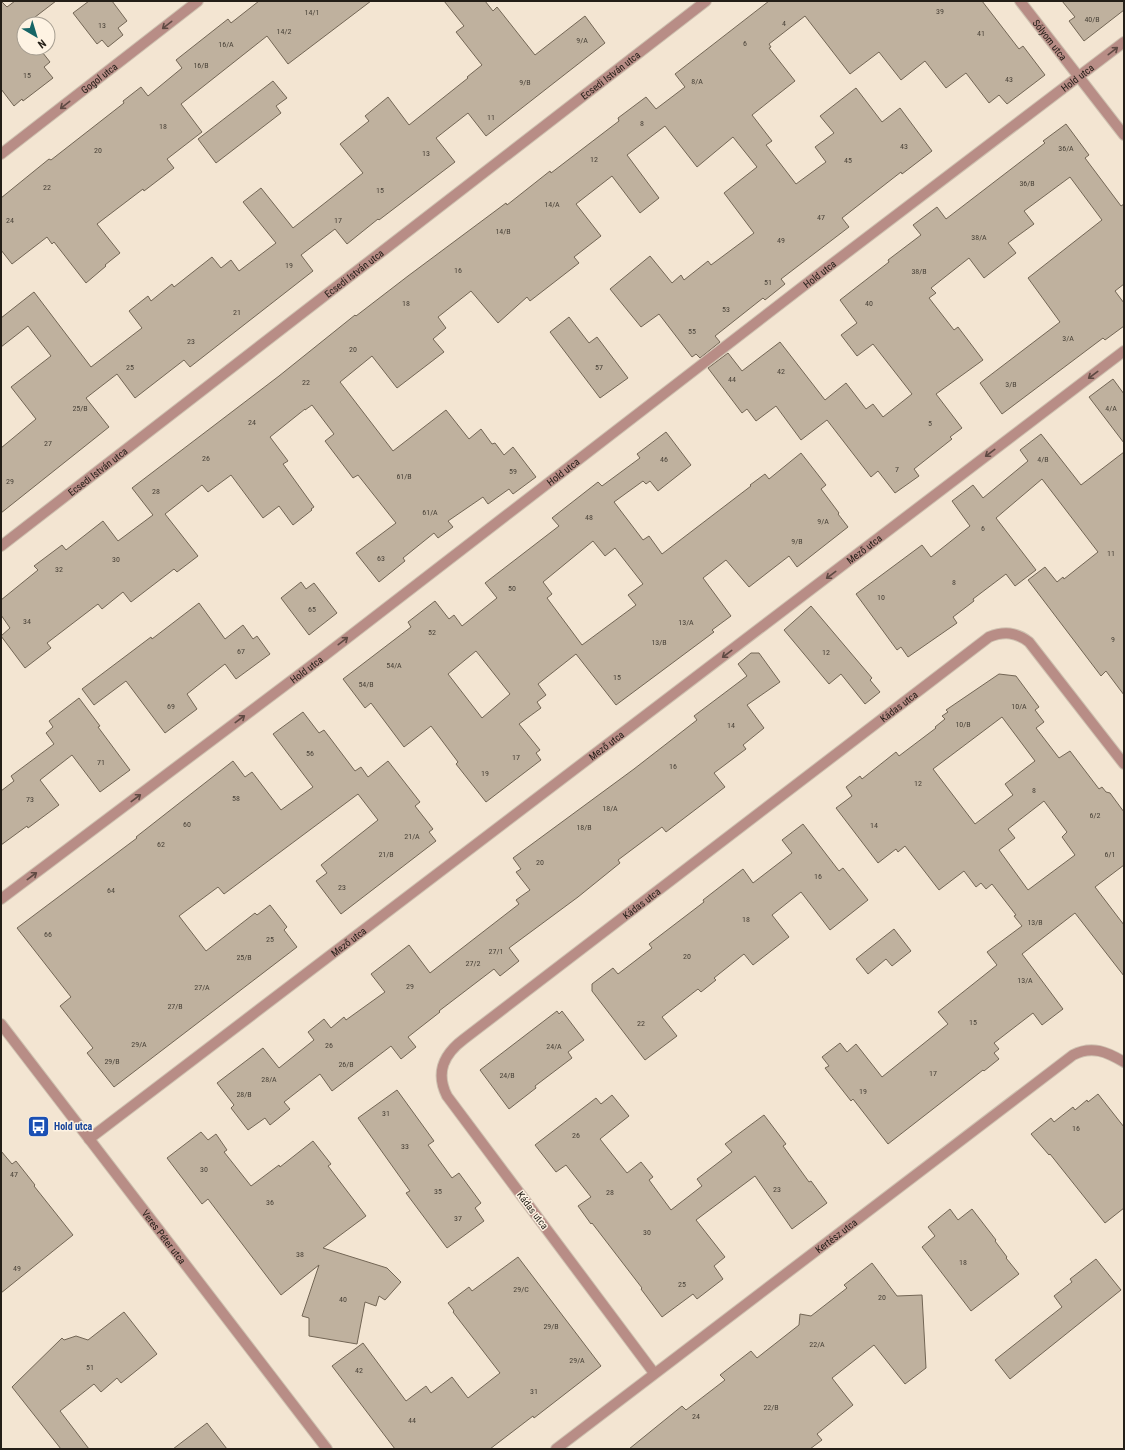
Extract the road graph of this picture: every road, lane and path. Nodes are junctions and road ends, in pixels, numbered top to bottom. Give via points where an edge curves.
1 (198, 1) edge
2 (706, 1) edge
3 (1020, 1) edge
4 (1124, 42) edge
5 (1079, 76) junction
6 (1124, 135) edge
7 (1, 154) edge
8 (1124, 351) edge
9 (1, 546) edge
10 (1124, 764) edge
11 (1, 900) edge
12 (1, 1024) edge
13 (1124, 1062) edge
14 (89, 1139) junction
15 (654, 1374) junction
16 (327, 1449) edge
17 (556, 1449) edge

1 -> 7 street, Gogol utca
2 - 9 street, Ecsedi István utca
3 - 5 street, Sólyom utca
5 -> 4 street, Hold utca
5 - 6 street, Sólyom utca
11 -> 5 street, Hold utca via 324,656
8 -> 14 street, Mező utca
10 - 15 street, Kádas utca via 1032,644 1010,633 989,637 451,1050 446,1057 442,1073 447,1096
12 - 14 street, Veres Péter utca
13 - 15 street, Kertész utca via 1098,1050 1073,1055
14 - 16 street, Veres Péter utca
15 - 17 street, Kertész utca

